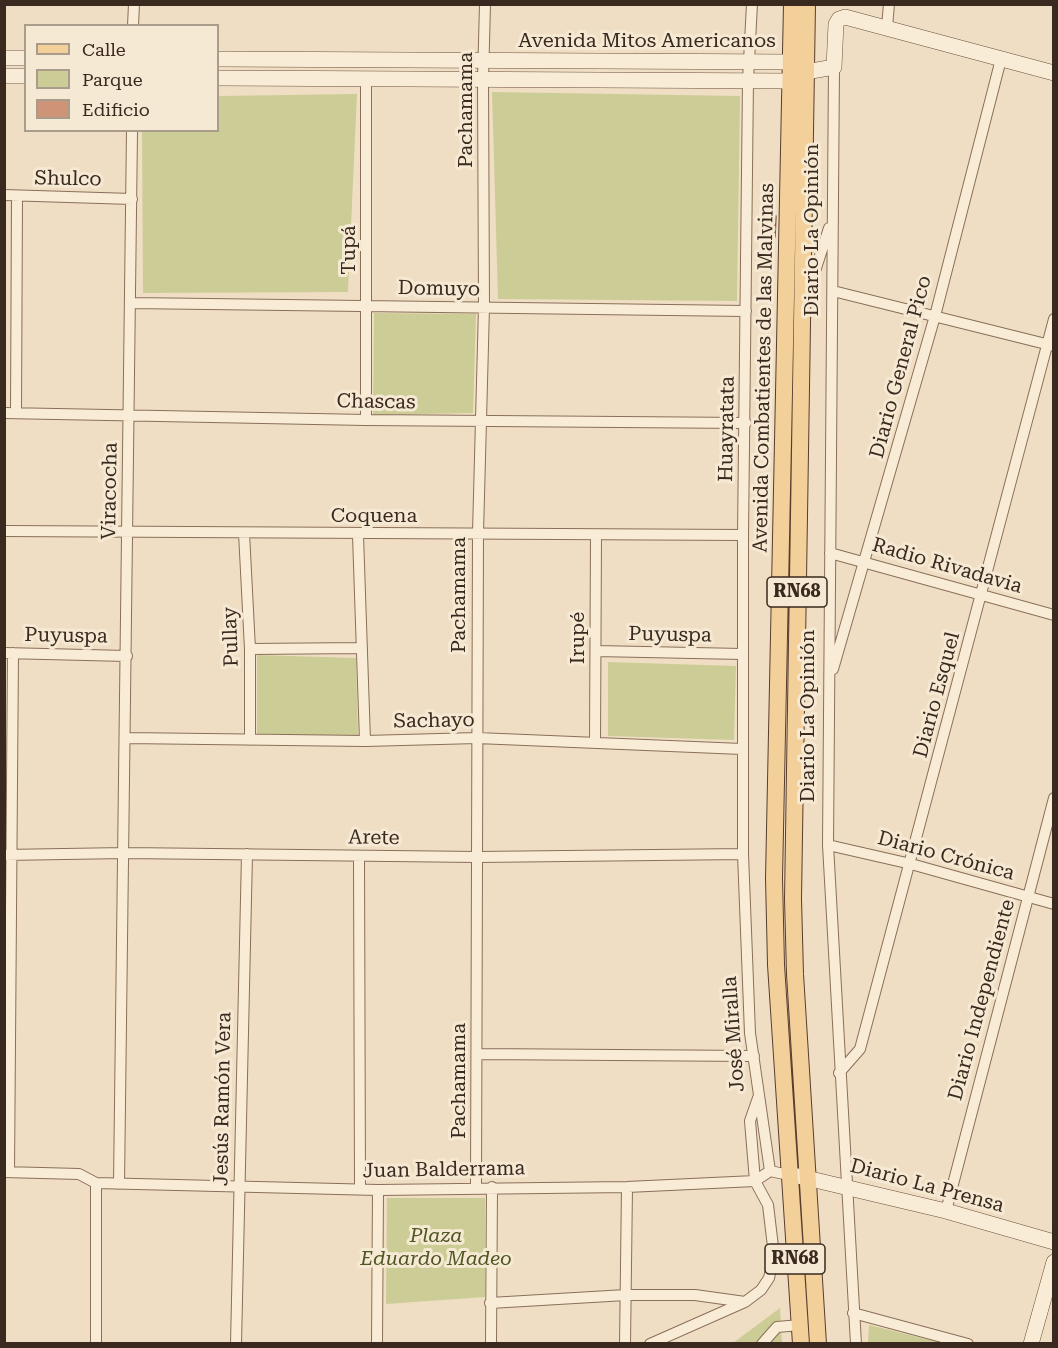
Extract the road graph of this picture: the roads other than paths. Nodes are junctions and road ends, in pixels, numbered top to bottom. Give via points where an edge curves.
1 (134, 4) edge
2 (485, 4) edge
3 (752, 4) edge
4 (792, 4) edge
5 (807, 4) edge
6 (889, 4) edge
7 (134, 24) edge
8 (887, 27) junction
9 (4, 58) edge
10 (24, 58) edge
11 (219, 59) edge
12 (1001, 59) junction
13 (484, 62) junction
14 (749, 62) junction
15 (791, 62) junction
16 (834, 67) junction
17 (806, 72) junction
18 (1053, 73) edge
19 (4, 76) edge
20 (24, 76) edge
21 (219, 78) edge
22 (366, 79) junction
23 (483, 80) junction
24 (748, 80) junction
25 (790, 81) junction
26 (132, 132) edge
27 (4, 195) edge
28 (17, 196) junction
29 (132, 199) junction
30 (832, 219) junction
31 (833, 291) junction
32 (131, 303) junction
33 (10, 305) edge
34 (368, 306) junction
35 (484, 307) junction
36 (746, 311) junction
37 (934, 316) junction
38 (1053, 319) edge
39 (800, 322) junction
40 (1050, 345) edge
41 (10, 413) edge
42 (129, 415) junction
43 (366, 420) junction
44 (482, 420) junction
45 (746, 423) junction
46 (4, 531) edge
47 (127, 531) junction
48 (244, 533) junction
49 (478, 533) junction
50 (358, 535) junction
51 (596, 535) junction
52 (743, 535) junction
53 (831, 553) junction
54 (865, 561) junction
55 (982, 595) junction
56 (1053, 615) edge
57 (362, 648) junction
58 (250, 649) junction
59 (596, 651) junction
60 (9, 653) edge
61 (742, 654) junction
62 (127, 656) junction
63 (829, 683) junction
64 (126, 738) junction
65 (477, 738) junction
66 (8, 739) edge
67 (250, 740) junction
68 (365, 741) junction
69 (595, 741) junction
70 (742, 749) junction
71 (1053, 798) edge
72 (828, 845) junction
73 (125, 853) junction
74 (247, 854) junction
75 (743, 854) junction
76 (8, 855) edge
77 (359, 856) junction
78 (478, 857) junction
79 (911, 864) junction
80 (1028, 896) junction
81 (1053, 903) edge
82 (478, 1054) junction
83 (753, 1056) junction
84 (839, 1072) junction
85 (758, 1098) junction
86 (770, 1171) junction
87 (7, 1172) edge
88 (789, 1174) junction
89 (808, 1178) junction
90 (755, 1181) junction
91 (96, 1183) junction
92 (119, 1184) junction
93 (845, 1186) junction
94 (476, 1187) junction
95 (492, 1187) junction
96 (627, 1187) junction
97 (239, 1188) junction
98 (360, 1189) junction
99 (378, 1190) junction
100 (946, 1211) junction
101 (1053, 1242) edge
102 (1053, 1262) edge
103 (626, 1295) junction
104 (745, 1302) junction
105 (490, 1303) junction
106 (853, 1313) junction
107 (800, 1325) junction
108 (96, 1344) edge
109 (236, 1344) edge
110 (377, 1344) edge
111 (491, 1344) edge
112 (625, 1344) edge
113 (650, 1344) edge
114 (762, 1344) edge
115 (801, 1344) edge
116 (818, 1344) edge
117 (856, 1344) edge
118 (968, 1344) edge
119 (1031, 1344) edge

1 - 7 street
2 - 13 street, Pachamama
3 - 14 street, Huayratata
4 - 15 main road, Avenida Combatientes de las Malvinas / RN68
5 - 17 main road, Avenida Combatientes de las Malvinas / RN68
6 - 8 street
8 - 12 street
8 - 16 street, Diario La Opinión via 841,17 836,24
9 - 10 street
11 - 13 street, Avenida Mitos Americanos
12 - 18 street
12 - 37 street, Diario General Pico
13 - 14 street, Avenida Mitos Americanos
13 - 23 street, Pachamama
14 - 15 street, Avenida Mitos Americanos
14 - 24 street, Huayratata
15 - 17 street, Avenida Mitos Americanos
15 - 25 main road, Avenida Combatientes de las Malvinas / RN68
16 - 17 street
16 - 30 street, Diario La Opinión
17 - 25 street
17 - 39 main road, Avenida Combatientes de las Malvinas / RN68
19 - 20 street
21 - 22 street, Avenida Mitos Americanos
22 - 23 street, Avenida Mitos Americanos
22 - 34 street, Tupá
23 - 24 street, Avenida Mitos Americanos
23 - 35 street, Pachamama
24 - 25 street, Avenida Mitos Americanos
24 - 36 street, Huayratata
25 - 88 main road, Avenida Combatientes de las Malvinas / RN68 via 774,878
26 - 29 street, Viracocha
27 - 28 street, Shulco
28 - 29 street, Shulco
28 - 33 street
29 - 32 street, Viracocha
30 - 31 street, Diario La Opinión
30 - 39 street
31 - 37 street
31 - 53 street, Diario La Opinión
32 - 34 street, Domuyo
32 - 42 street, Viracocha
33 - 41 street
34 - 35 street, Domuyo
34 - 43 street, Tupá
35 - 36 street, Domuyo
35 - 44 street, Pachamama
36 - 45 street, Huayratata
37 - 40 street
37 - 54 street, Diario General Pico
38 - 40 street, Diario Esquel
39 - 89 main road, Avenida Combatientes de las Malvinas / RN68 via 793,899
40 - 55 street, Diario Esquel
41 - 42 street, Chascas
42 - 43 street, Chascas
42 - 47 street, Viracocha
43 - 44 street, Chascas
44 - 45 street, Chascas
44 - 49 street, Pachamama
45 - 52 street, Huayratata
46 - 47 street, Coquena
47 - 48 street, Coquena
47 - 62 street, Viracocha
48 - 50 street, Coquena
48 - 58 street, Pullay
49 - 50 street, Coquena
49 - 51 street, Coquena
49 - 65 street, Pachamama
50 - 57 street
51 - 52 street, Coquena
51 - 59 street, Irupé
52 - 61 street, Huayratata
53 - 54 street, Radio Rivadavia
53 - 63 street, Diario La Opinión
54 - 55 street, Radio Rivadavia
54 - 63 street, Diario General Pico
55 - 56 street, Radio Rivadavia
55 - 79 street, Diario Esquel
57 - 58 street
57 - 68 street
58 - 67 street, Pullay
59 - 61 street, Puyuspa
59 - 69 street, Irupé
60 - 62 street, Puyuspa
60 - 66 street
61 - 70 street, Huayratata
62 - 64 street, Viracocha
63 - 72 street, Diario La Opinión
64 - 67 street, Sachayo
64 - 73 street, Viracocha
65 - 68 street, Sachayo
65 - 69 street, Sachayo
65 - 78 street, Pachamama
66 - 76 street
67 - 68 street, Sachayo
69 - 70 street, Sachayo
70 - 75 street, Huayratata
71 - 80 street, Diario Independiente
72 - 79 street, Diario Crónica
72 - 84 street, Diario La Opinión
73 - 74 street, Arete
73 - 76 street, Arete
73 - 92 street, Viracocha
74 - 77 street, Arete
74 - 97 street, Jesús Ramón Vera
75 - 78 street, Arete
75 - 83 street, José Miralla
76 - 87 street
77 - 78 street, Arete
77 - 98 street
78 - 82 street, Pachamama
79 - 80 street, Diario Crónica
79 - 84 street, Diario Esquel via 860,1049
80 - 81 street, Diario Crónica
80 - 100 street, Diario Independiente
82 - 83 street
82 - 94 street, Pachamama
83 - 85 street, José Miralla
84 - 93 street, Diario La Opinión
85 - 86 street
85 - 90 street, José Miralla via 750,1120
86 - 88 street
86 - 90 street
87 - 91 street, Juan Balderrama via 79,1174
88 - 89 street, Diario La Prensa
88 - 107 main road, Avenida Combatientes de las Malvinas / RN68
89 - 93 street, Diario La Prensa
89 - 116 main road, Avenida Combatientes de las Malvinas / RN68
90 - 96 street, Juan Balderrama
90 - 104 street, José Miralla via 768,1205 774,1255 769,1278
91 - 92 street, Juan Balderrama
91 - 108 street
92 - 97 street, Juan Balderrama
93 - 100 street, Diario La Prensa
93 - 106 street, Diario La Opinión
94 - 95 street, Juan Balderrama
94 - 99 street, Juan Balderrama
95 - 96 street, Juan Balderrama
95 - 105 street
96 - 103 street
97 - 98 street, Juan Balderrama
97 - 109 street, Jesús Ramón Vera
98 - 99 street, Juan Balderrama
99 - 110 street
100 - 101 street, Diario La Prensa
102 - 119 street
103 - 104 street via 695,1295
103 - 105 street
103 - 112 street
104 - 113 street, José Miralla
105 - 111 street
106 - 117 street, Diario La Opinión
106 - 118 street
107 - 114 street via 777,1327
107 - 115 main road, Avenida Combatientes de las Malvinas / RN68

